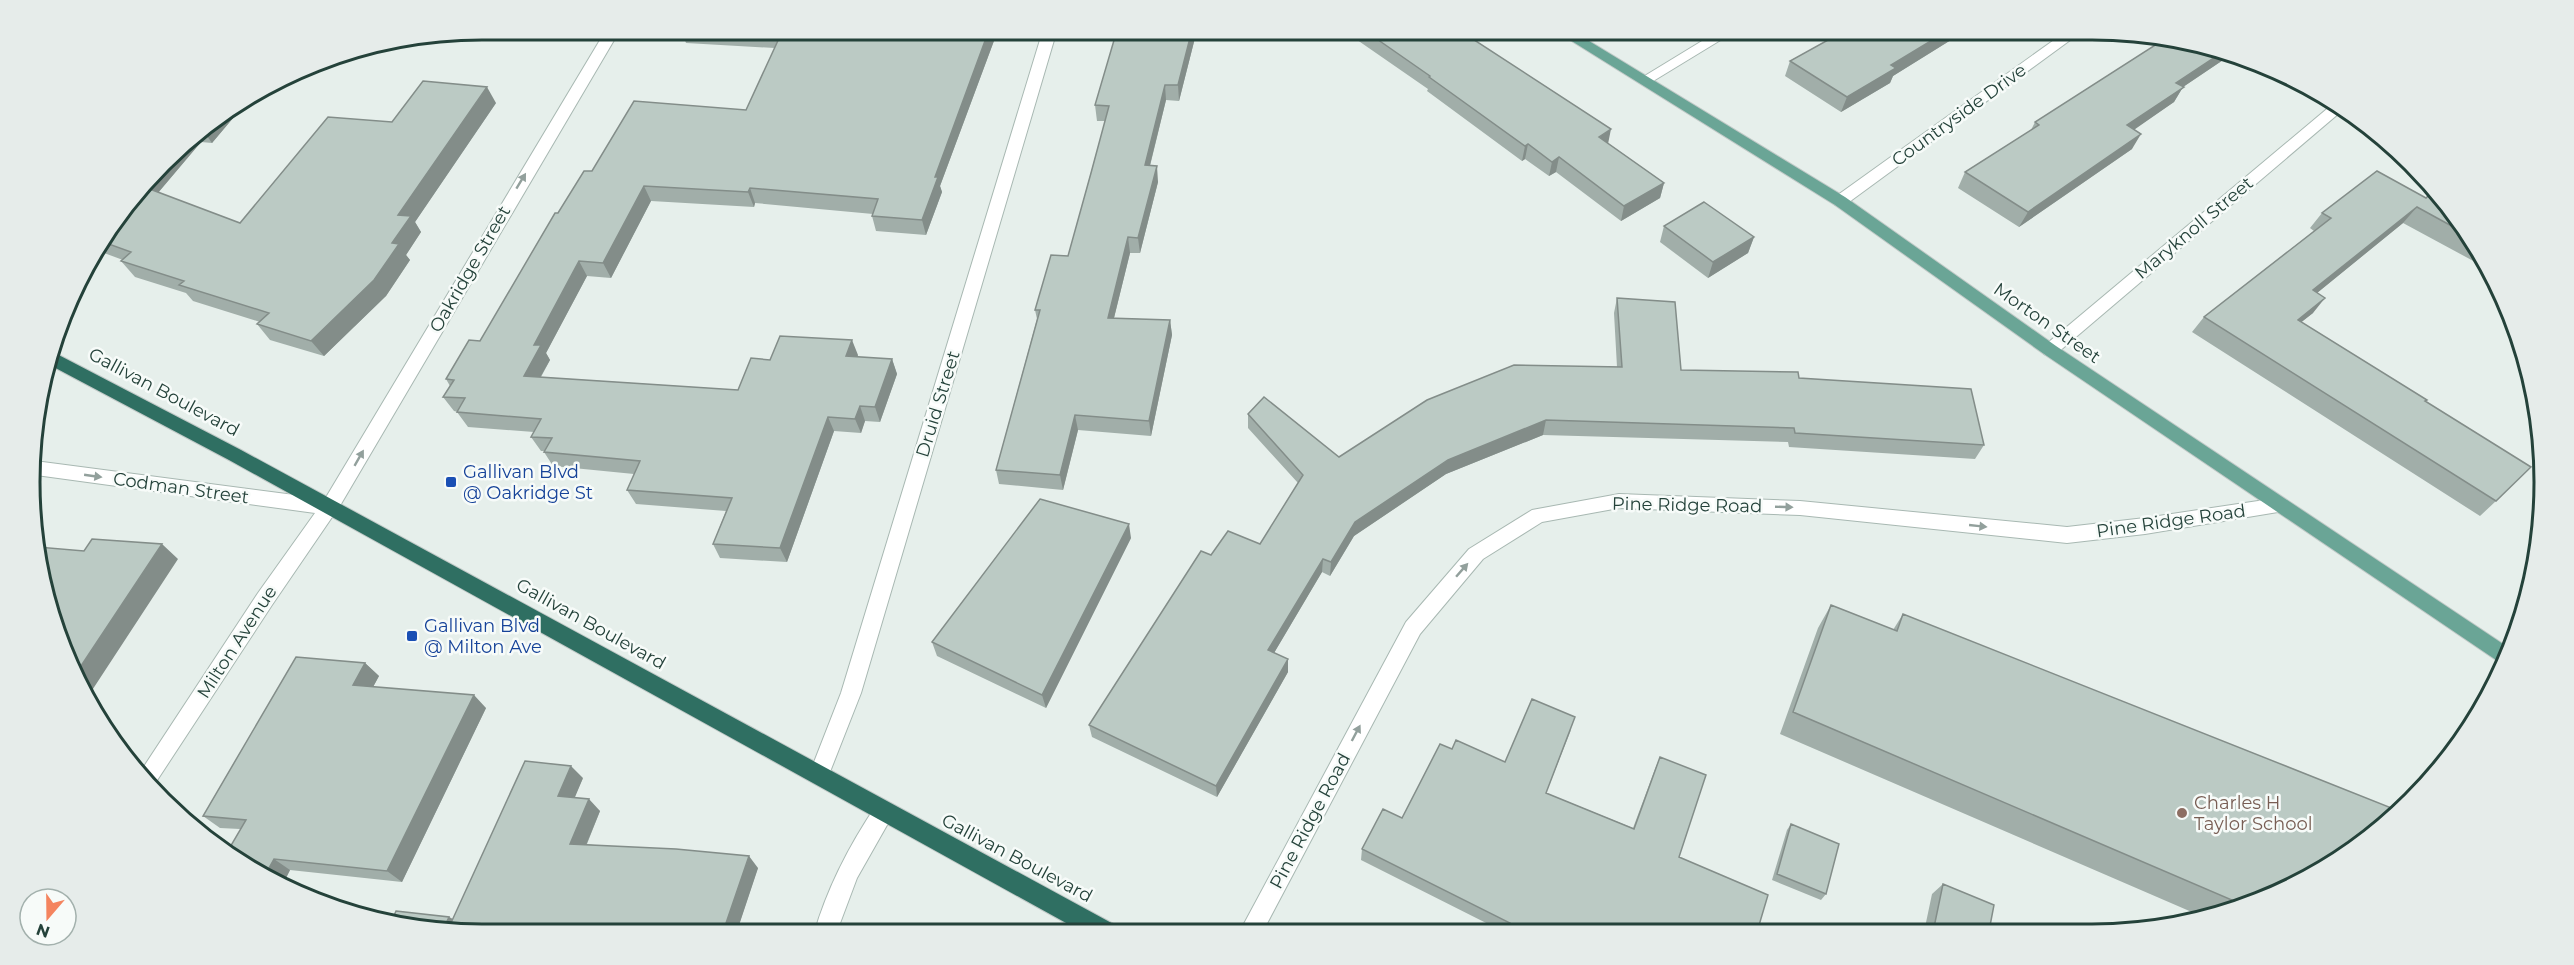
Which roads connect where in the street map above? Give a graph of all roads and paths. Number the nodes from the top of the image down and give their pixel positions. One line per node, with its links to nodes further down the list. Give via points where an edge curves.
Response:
1 (607, 40): 13 (street, Oakridge Street, one-way to 1)
2 (1047, 40): 16 (street, Druid Street, via 851,693)
3 (1578, 40): 6 (main road, Morton Street)
4 (1713, 40): 6 (street)
5 (2063, 40): 8 (street, Countryside Drive)
6 (1645, 80): 8 (main road, Morton Street)
7 (2332, 112): 9 (street, Maryknoll Street)
8 (1840, 201): 9 (main road, Morton Street)
9 (2050, 350): 12 (main road, Morton Street)
10 (58, 362): 13 (highway, Gallivan Boulevard)
11 (40, 469): 13 (street, Codman Street, one-way to 13)
12 (2278, 505): 14 (main road, Morton Street); 20 (street, Pine Ridge Road, one-way to 12, via 1413,628 1476,554 1538,515 1619,501 1789,507 2067,535)
13 (327, 507): 15 (street, Milton Avenue); 16 (highway, Gallivan Boulevard)
14 (2500, 653)
15 (150, 774)
16 (819, 775): 17 (highway, Gallivan Boulevard)
17 (884, 811): 18 (street, via 862,843); 19 (highway, Gallivan Boulevard)
18 (828, 924)
19 (1092, 924)
20 (1255, 924)

